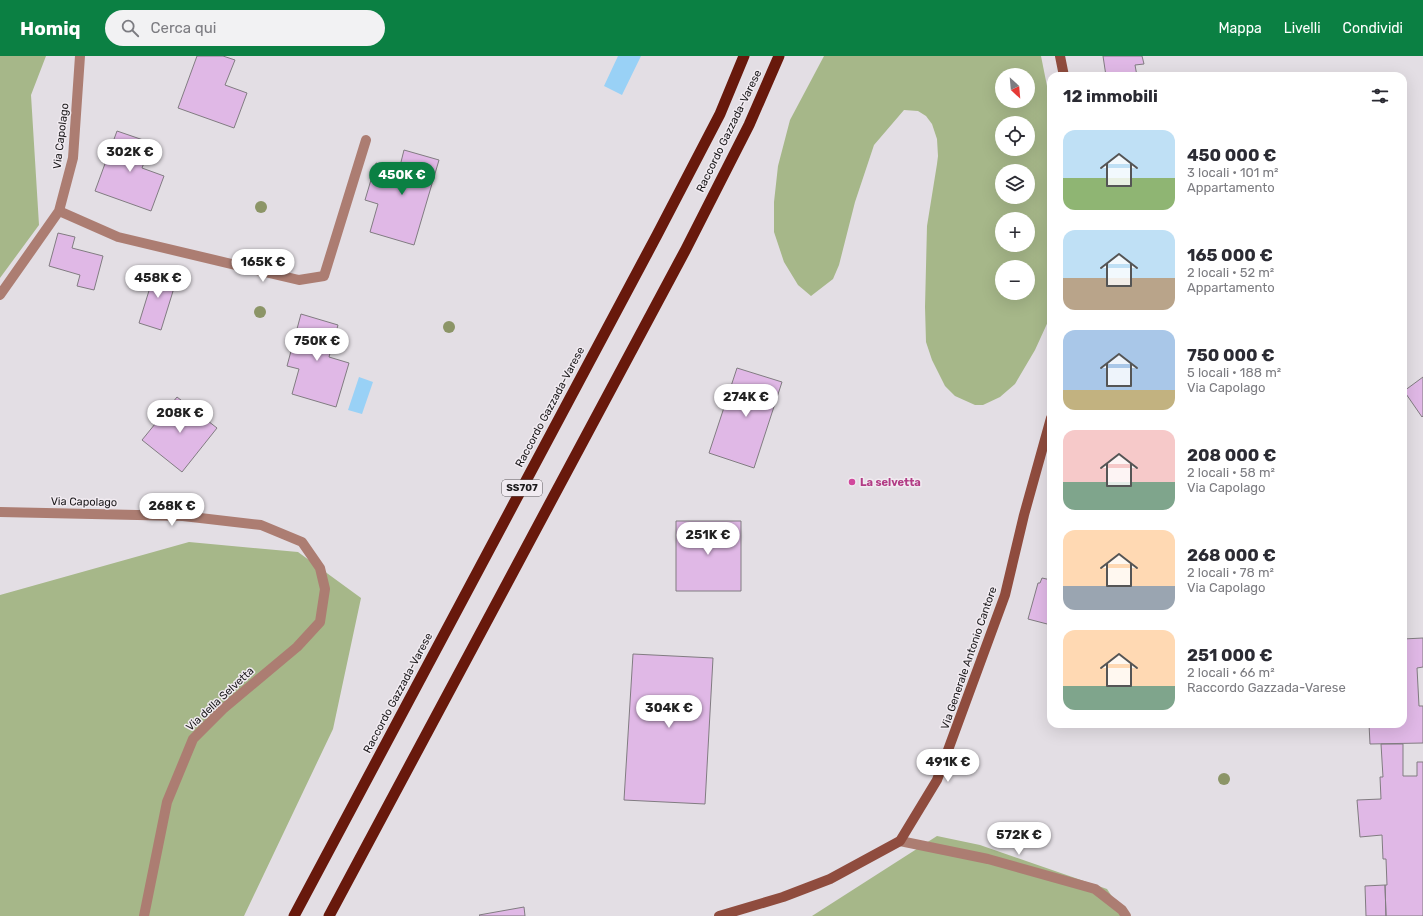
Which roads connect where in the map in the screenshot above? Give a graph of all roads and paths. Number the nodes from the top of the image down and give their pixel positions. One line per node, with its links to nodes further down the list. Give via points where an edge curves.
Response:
1 (80, 56): 7 (street, Via Capolago, via 73,158)
2 (744, 56): 14 (highway, Raccordo Gazzada-Varese / SS707, via 720,114 668,215)
3 (779, 56): 15 (highway, Raccordo Gazzada-Varese / SS707, via 749,125 686,249)
4 (1060, 56): 5 (main road)
5 (1063, 72)
6 (366, 140): 7 (street, via 324,276 299,280 126,239)
7 (59, 211): 8 (street, Via Capolago)
8 (0, 295)
9 (1047, 432): 12 (main road, Via Generale Antonio Cantore, via 1005,595 937,780)
10 (0, 512): 11 (street, Via Capolago, via 183,516 261,525 302,542 320,568)
11 (325, 589): 13 (street, Via della Selvetta, via 320,622 297,647 193,739 167,802)
12 (900, 841): 16 (main road, Via Generale Antonio Cantore, via 830,880); 17 (street, via 988,859 1095,889)
13 (144, 916)
14 (294, 916)
15 (329, 916)
16 (719, 916)
17 (1126, 916)

